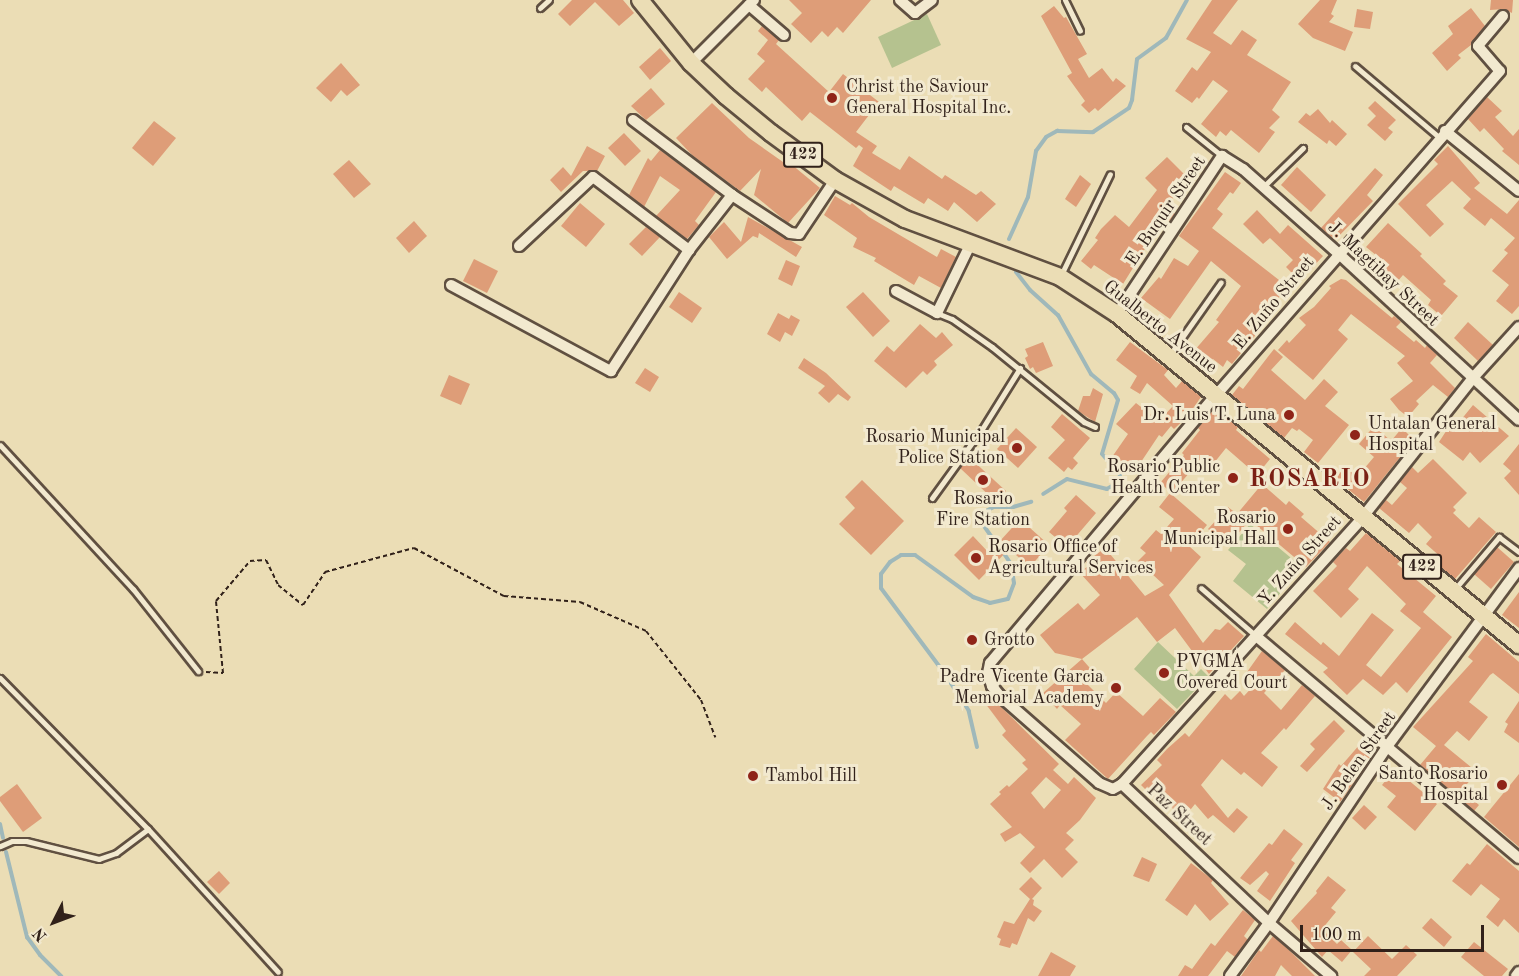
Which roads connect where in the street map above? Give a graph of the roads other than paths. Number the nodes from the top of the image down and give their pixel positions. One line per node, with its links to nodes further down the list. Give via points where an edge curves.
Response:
1 (549, 0): 7 (lane)
2 (640, 0): 11 (main road, Gualberto Avenue / 422)
3 (900, 0): 4 (street, via 915,13)
4 (932, 0)
5 (1065, 0): 9 (lane)
6 (752, 2): 10 (street); 11 (street)
7 (540, 8)
8 (1503, 16): 15 (street, E. Zuño Street, via 1478,46 1500,71)
9 (1080, 31)
10 (784, 35)
11 (691, 63): 19 (main road, Gualberto Avenue / 422, via 750,116)
12 (1355, 66): 15 (lane)
13 (633, 120): 22 (street)
14 (1186, 127): 17 (lane)
15 (1443, 134): 21 (street); 26 (street, E. Zuño Street)
16 (1303, 148): 20 (lane)
17 (1222, 156): 20 (street, J. Magtibay Street); 32 (street, E. Buquir Street)
18 (1110, 174): 27 (lane)
19 (835, 180): 22 (street, via 799,234 790,233); 23 (main road, Gualberto Avenue / 422, via 905,219)
20 (1263, 187): 26 (street, J. Magtibay Street)
21 (1519, 190)
22 (732, 195): 25 (street)
23 (970, 245): 27 (main road, Gualberto Avenue / 422); 31 (street)
24 (519, 246): 25 (street, via 593,177)
25 (689, 250): 29 (street, via 611,371)
26 (1338, 253): 36 (street, J. Magtibay Street); 37 (street, E. Zuño Street)
27 (1060, 277): 32 (main road, Gualberto Avenue / 422)
28 (1221, 282): 34 (lane)
29 (451, 285)
30 (896, 291): 31 (street)
31 (937, 313): 35 (lane, via 952,319)
32 (1117, 314): 34 (main road, Gualberto Avenue / 422)
33 (1519, 327): 36 (street, Y. Zuño Street)
34 (1168, 357): 37 (main road, Gualberto Avenue / 422)
35 (1020, 368): 39 (lane); 41 (lane)
36 (1472, 379): 38 (street, J. Magtibay Street); 42 (street, Y. Zuño Street)
37 (1215, 396): 42 (main road, Gualberto Avenue / 422); 50 (street, E. Zuño Street)
38 (1519, 420)
39 (1095, 427)
40 (0, 445): 51 (lane, via 133,589)
41 (932, 498)
42 (1362, 518): 46 (main road, Gualberto Avenue / 422); 48 (street, Y. Zuño Street)
43 (1519, 552): 46 (lane, via 1498,537)
44 (1519, 568): 47 (street, J. Belen Street)
45 (1201, 588): 48 (lane)
46 (1453, 592): 47 (main road, Gualberto Avenue / 422)
47 (1483, 616): 49 (main road, Gualberto Avenue / 422); 53 (street, J. Belen Street)
48 (1256, 636): 53 (street); 54 (street, Y. Zuño Street)
49 (1519, 645)
50 (990, 663): 54 (street, Paz Street, via 989,679 999,695 1107,788)
51 (198, 671)
52 (0, 678): 55 (lane)
53 (1386, 748): 57 (street); 58 (street, J. Belen Street)
54 (1122, 784): 58 (street, Paz Street)
55 (148, 829): 56 (lane, via 116,853 99,859 26,841); 59 (lane)
56 (0, 846)
57 (1519, 858)
58 (1269, 923): 61 (street, J. Belen Street); 62 (street, Paz Street)
59 (278, 972)
60 (1519, 972): 63 (street)
61 (1230, 976)
62 (1331, 976)
63 (1516, 976)

